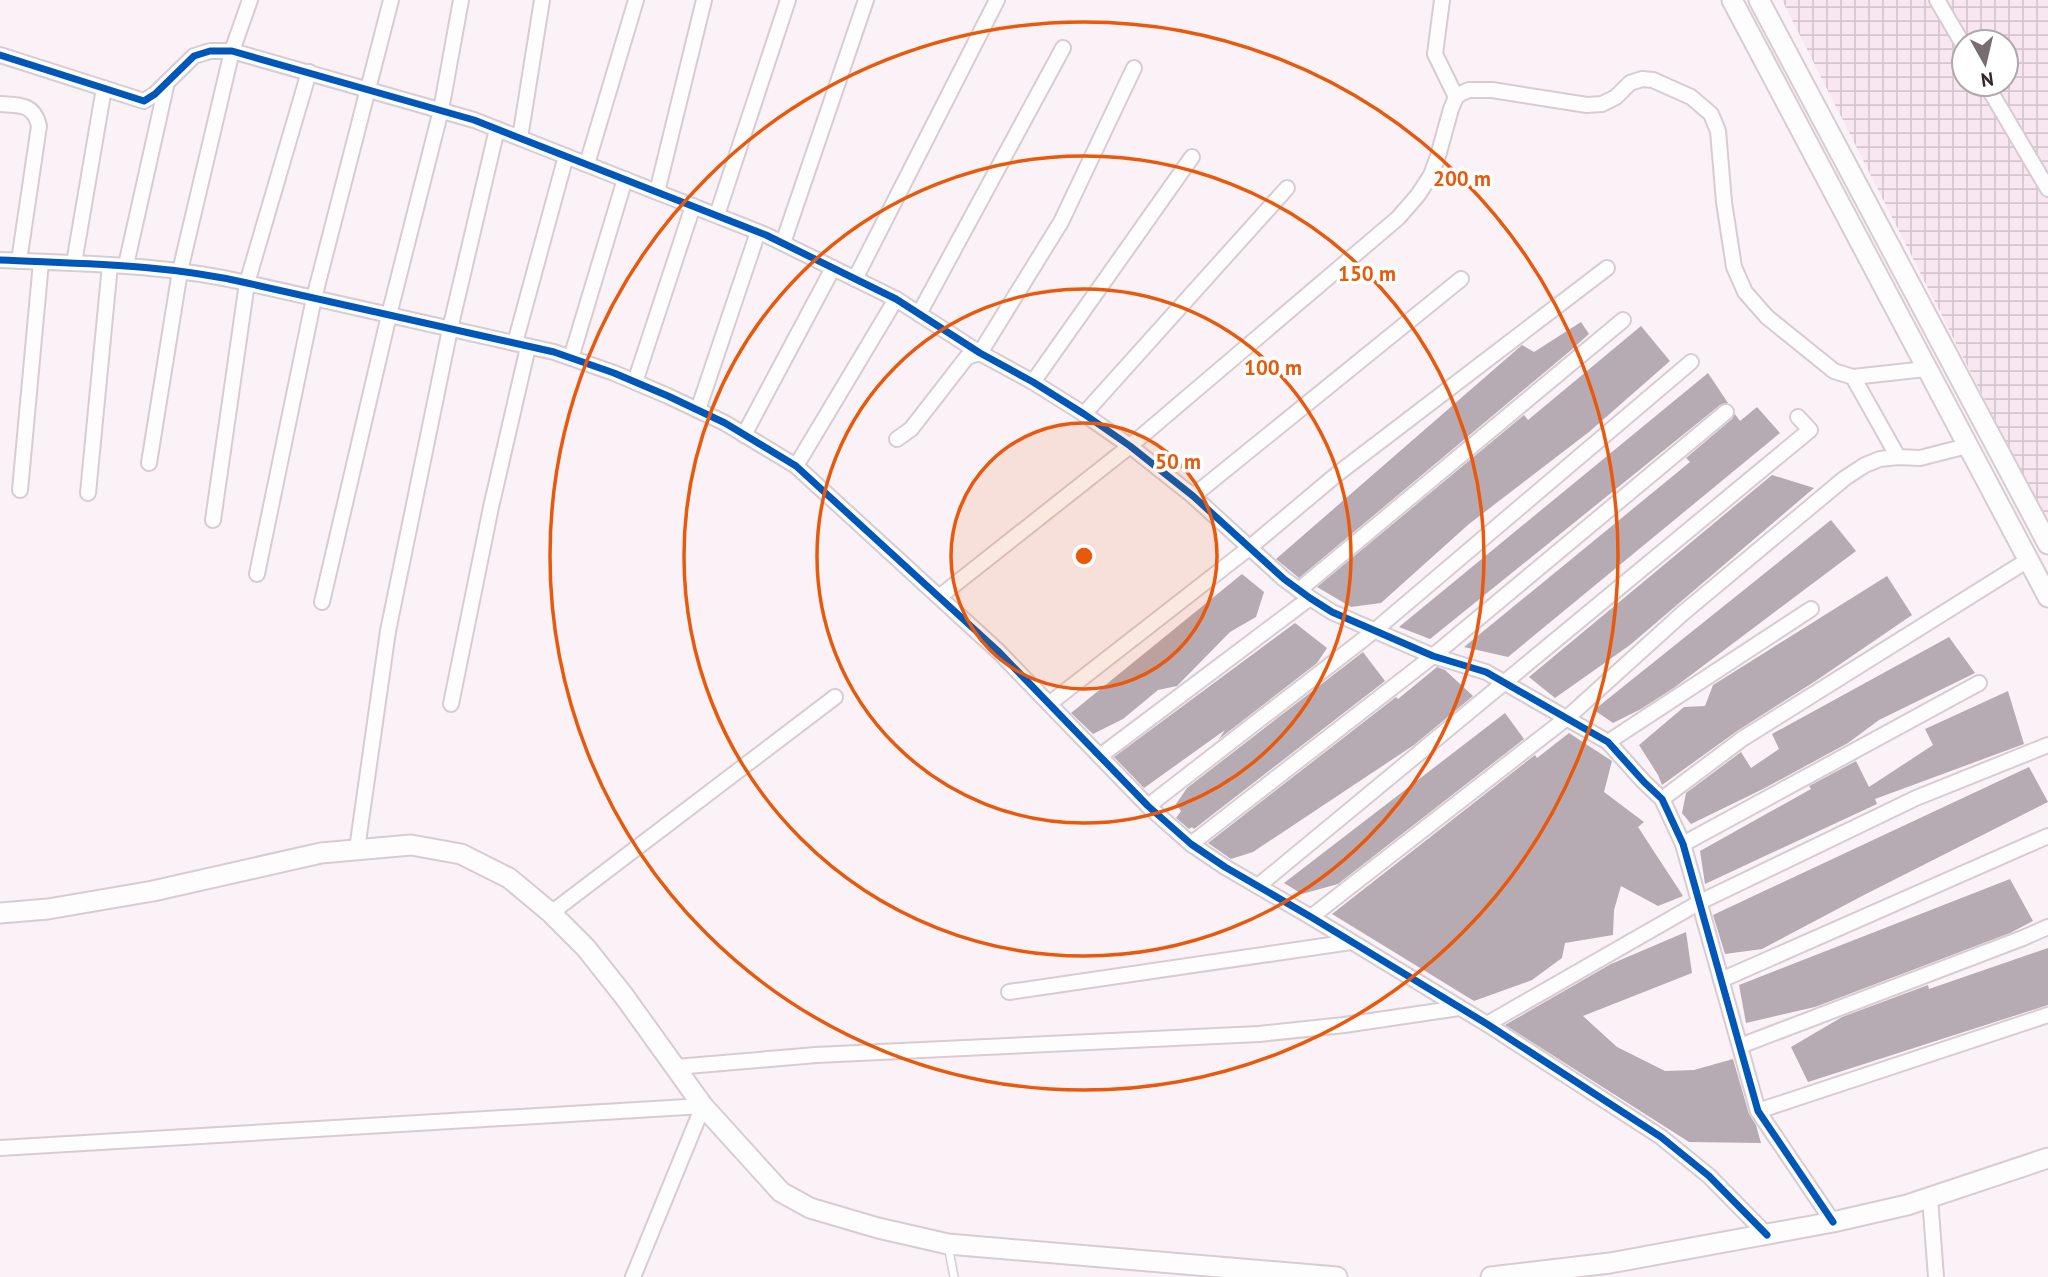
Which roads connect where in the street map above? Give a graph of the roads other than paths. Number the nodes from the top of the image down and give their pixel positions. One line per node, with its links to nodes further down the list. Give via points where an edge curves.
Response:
1 (250, 0): 16 (street)
2 (391, 0): 22 (street)
3 (461, 0): 26 (street)
4 (542, 0): 28 (street)
5 (636, 0): 31 (street)
6 (704, 0): 35 (street)
7 (788, 0): 37 (street)
8 (866, 0): 39 (street)
9 (997, 0): 49 (street)
10 (1442, 0): 23 (street, via 1435,54)
11 (1732, 0): 62 (street)
12 (1759, 0): 81 (street)
13 (1937, 0): 14 (street)
14 (1953, 28)
15 (1063, 48): 54 (street)
16 (232, 51): 19 (street); 20 (street, via 194,56); 48 (street)
17 (0, 55): 21 (street)
18 (1134, 68): 59 (street, via 1061,222)
19 (309, 72): 22 (street); 51 (street)
20 (167, 82): 21 (street, via 144,100); 45 (street)
21 (104, 89): 43 (street)
22 (369, 89): 26 (street); 52 (street)
23 (1456, 97): 63 (street, via 1469,90 1492,90 1602,104 1642,79 1691,97 1711,114 1718,131 1728,232 1734,267 1745,292 1767,317 1834,371); 72 (street, via 1431,174 1398,218)
24 (1994, 98): 34 (street)
25 (0, 104): 41 (street, via 27,107 39,126)
26 (442, 110): 27 (street); 55 (street)
27 (497, 129): 28 (street); 57 (street)
28 (520, 138): 29 (street)
29 (566, 156): 31 (street); 58 (street)
30 (1192, 157): 65 (street)
31 (587, 164): 32 (street)
32 (625, 179): 35 (street); 60 (street)
33 (1287, 188): 68 (street)
34 (2048, 189)
35 (657, 192): 36 (street)
36 (693, 206): 37 (street); 64 (street)
37 (717, 215): 38 (street)
38 (758, 232): 39 (street); 66 (street)
39 (783, 243): 46 (street)
40 (0, 260): 41 (street)
41 (19, 261): 42 (street)
42 (41, 262): 43 (street); 77 (street)
43 (74, 263): 44 (street)
44 (110, 265): 45 (street); 78 (street)
45 (126, 265): 48 (street)
46 (833, 268): 49 (street); 70 (street)
47 (1607, 268): 82 (street, via 1336,475)
48 (180, 271): 51 (street); 75 (street)
49 (855, 279): 53 (street)
50 (1461, 279): 79 (street)
51 (247, 283): 52 (street); 80 (street)
52 (314, 298): 55 (street); 84 (street)
53 (896, 299): 54 (street); 76 (street)
54 (919, 314): 59 (street)
55 (388, 315): 57 (street); 88 (street)
56 (1623, 320): 85 (street)
57 (450, 329): 58 (street); 106 (street, via 388,631)
58 (521, 345): 60 (street); 95 (street)
59 (980, 353): 65 (street); 71 (street, via 967,357 911,429)
60 (571, 358): 64 (street)
61 (1691, 362): 90 (street)
62 (1926, 369): 63 (street); 73 (street)
63 (1853, 377): 74 (street)
64 (635, 382): 66 (street)
65 (1033, 382): 68 (street)
66 (698, 410): 70 (street)
67 (1726, 412): 91 (street)
68 (1084, 414): 72 (street)
69 (1798, 417): 92 (street, via 1811,430)
70 (744, 435): 76 (street)
71 (897, 439)
72 (1130, 446): 79 (street); 86 (street)
73 (1967, 446): 74 (street, via 1920,458); 83 (street)
74 (1898, 457): 97 (street, via 1865,465 1845,478 1683,612)
75 (149, 463)
76 (796, 466): 86 (street)
77 (20, 490)
78 (88, 493)
79 (1194, 496): 82 (street)
80 (213, 520)
81 (2048, 544)
82 (1249, 548): 85 (street); 96 (street)
83 (2028, 561): 87 (street); 101 (street, via 1742,739)
84 (257, 574)
85 (1304, 594): 90 (street); 100 (street)
86 (939, 597): 96 (street)
87 (2048, 597)
88 (322, 602)
89 (1811, 610): 98 (street)
90 (1374, 631): 91 (street); 102 (street)
91 (1433, 656): 92 (street, via 1486,672); 104 (street)
92 (1505, 683): 97 (street); 107 (street)
93 (1979, 683): 105 (street)
94 (835, 696): 110 (street)
95 (451, 704)
96 (1049, 704): 100 (street)
97 (1568, 717): 98 (street); 111 (street)
98 (1608, 742): 101 (street)
99 (2048, 745): 108 (street, via 1916,798)
100 (1100, 756): 102 (street)
101 (1662, 799): 105 (street)
102 (1149, 806): 104 (street)
103 (2048, 836): 114 (street)
104 (1191, 844): 107 (street)
105 (1684, 844): 108 (street)
106 (357, 849): 109 (street, via 153,891); 110 (street, via 411,845 461,853 509,878)
107 (1258, 886): 111 (street)
108 (1700, 902): 114 (street); 118 (street)
109 (0, 913)
110 (551, 913): 120 (street, via 586,948)
111 (1311, 916): 113 (street)
112 (2048, 927): 119 (street)
113 (1351, 942): 115 (street); 116 (street)
114 (1721, 980): 119 (street)
115 (1009, 992)
116 (1459, 1008): 118 (street); 120 (street, via 1259,1034 816,1055)
117 (2048, 1015): 122 (street)
118 (1487, 1024): 127 (street, via 1661,1137 1709,1176)
119 (1740, 1046): 122 (street)
120 (676, 1068): 121 (street)
121 (703, 1106): 123 (street); 128 (street, via 781,1192 846,1220); 131 (street)
122 (1758, 1111): 126 (street)
123 (0, 1147)
124 (2048, 1158): 125 (street)
125 (1930, 1198): 126 (street); 135 (street)
126 (1833, 1222): 127 (street)
127 (1767, 1234): 129 (street)
128 (948, 1244): 130 (street); 132 (lane)
129 (1611, 1270): 134 (street)
130 (1256, 1273): 133 (street)
131 (633, 1277)
132 (954, 1277)
133 (1337, 1277)
134 (1491, 1277)
135 (1936, 1277)

